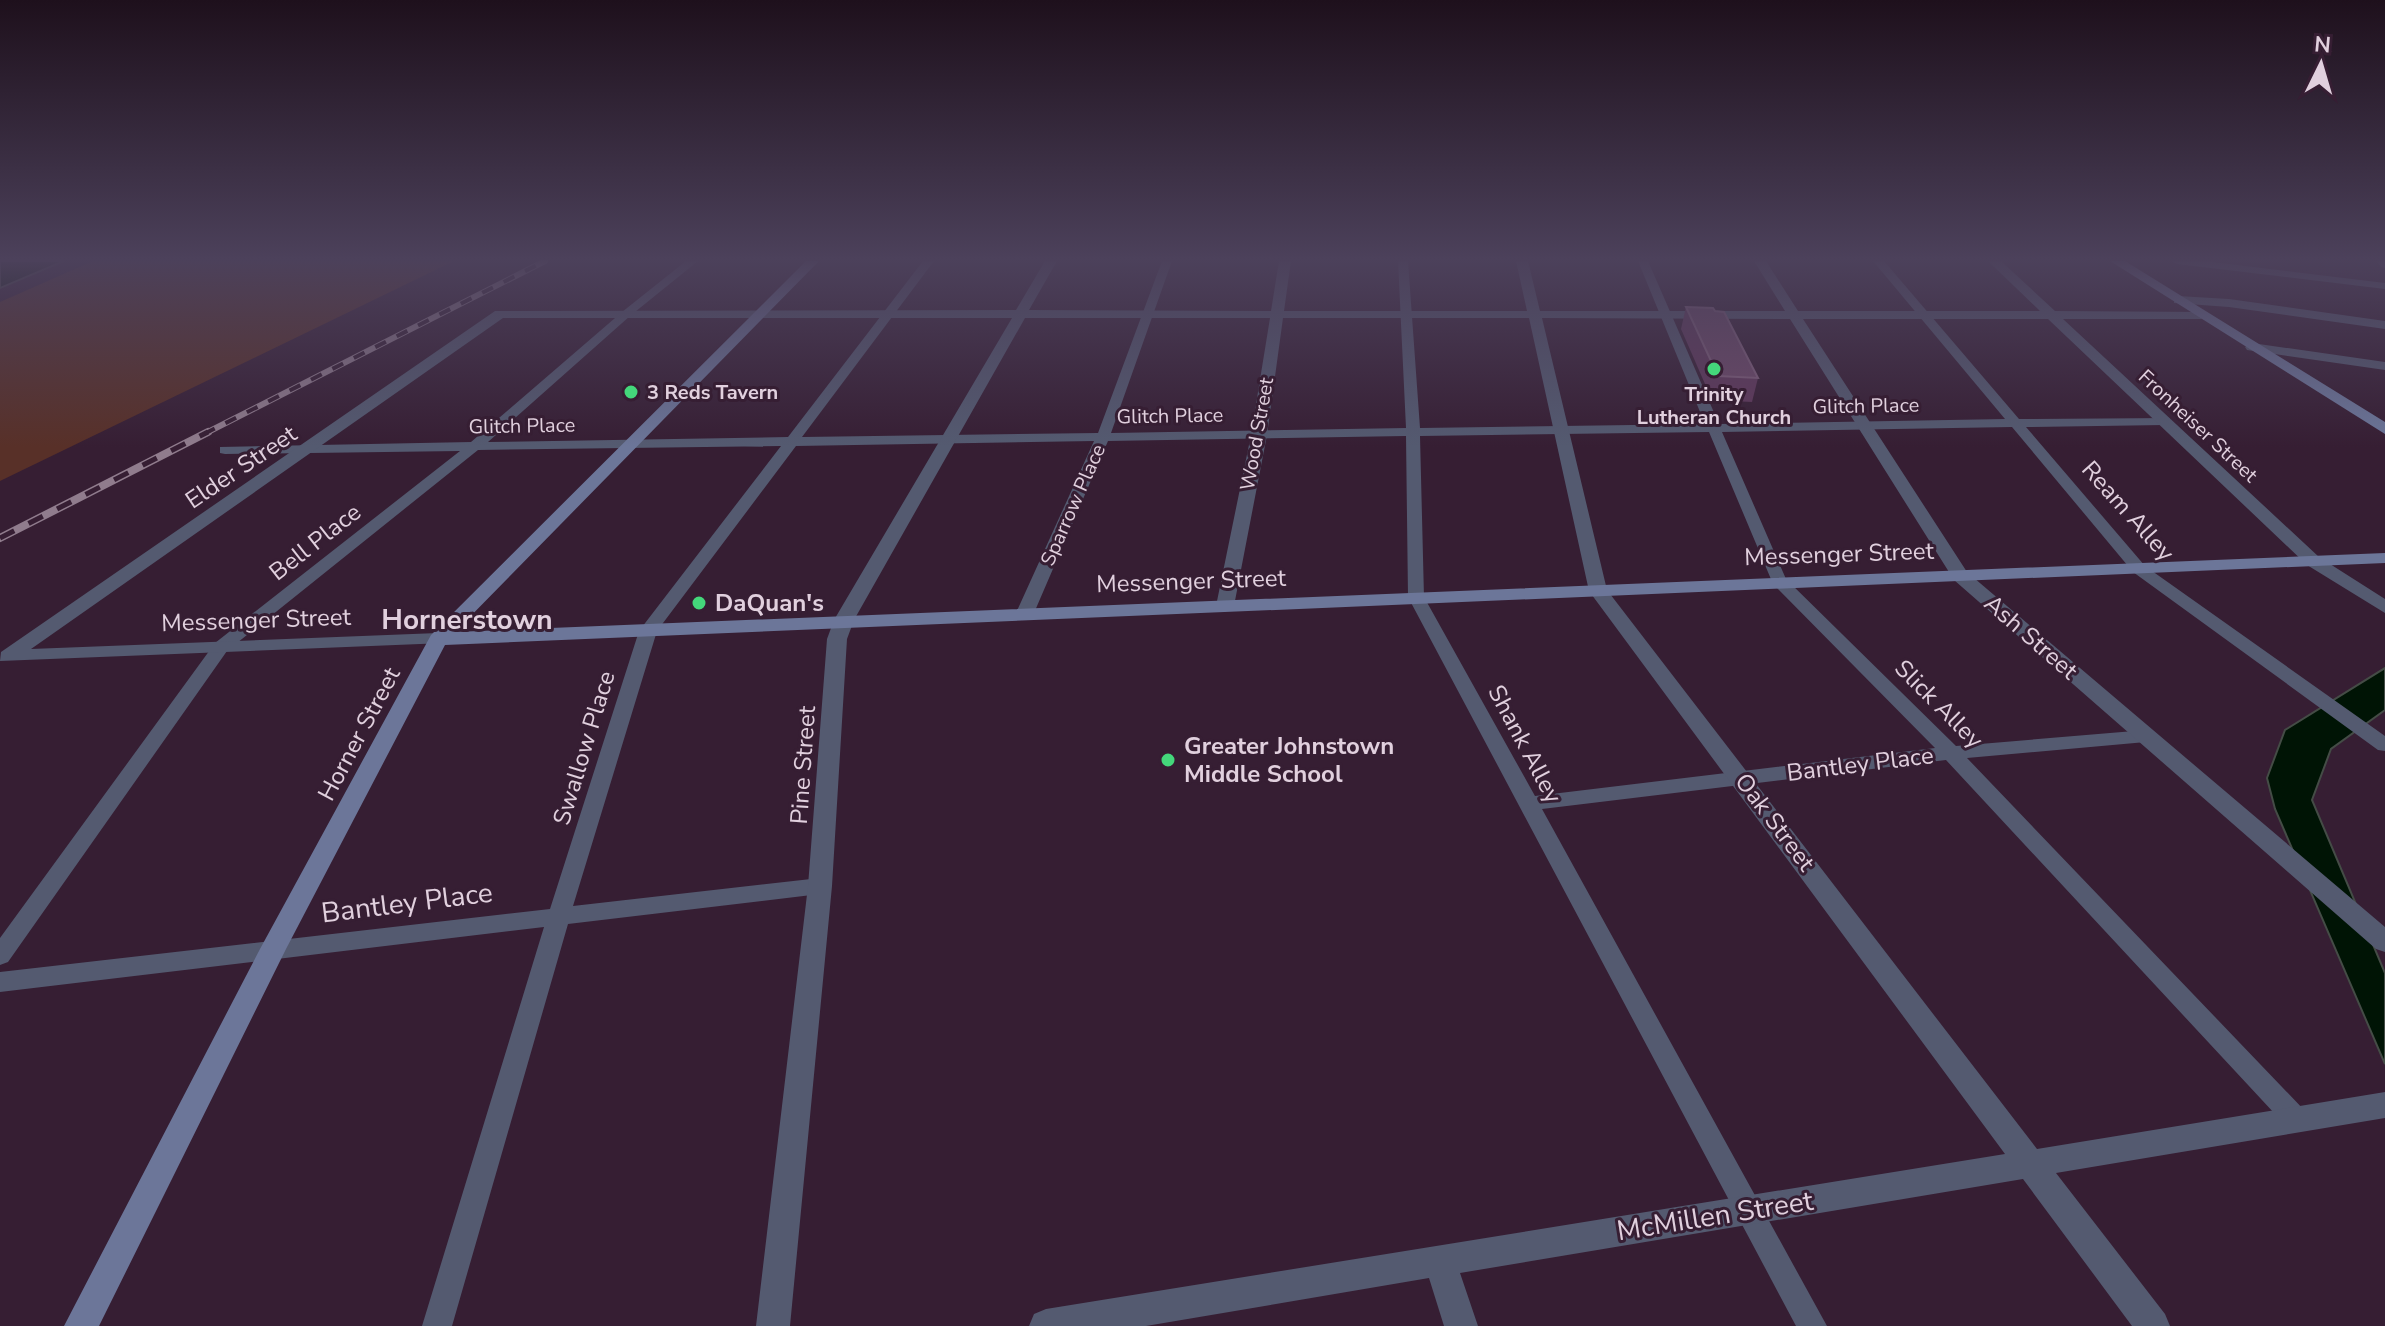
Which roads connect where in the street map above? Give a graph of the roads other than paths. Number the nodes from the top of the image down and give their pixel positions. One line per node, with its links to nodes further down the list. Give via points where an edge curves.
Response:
1 (488, 323): 31 (street, Elder Street)
2 (616, 323): 29 (lane, Bell Place)
3 (751, 323): 28 (street, Horner Street)
4 (881, 323): 27 (lane, Swallow Place)
5 (1014, 323): 26 (street, Pine Street)
6 (1143, 323): 25 (lane, Sparrow Place)
7 (1276, 323): 24 (street, Wood Street)
8 (1406, 323): 23 (lane, Shank Alley)
9 (1537, 323): 22 (street, Oak Street)
10 (1670, 323): 20 (lane, Slick Alley)
11 (1799, 323): 19 (street, Ash Street)
12 (1929, 323): 18 (lane, Ream Alley)
13 (2059, 323): 17 (street, Fronheiser Street)
14 (2214, 323): 15 (street)
15 (2252, 347): 16 (street); 21 (street)
16 (2385, 366)
17 (2164, 421): 18 (lane, Glitch Place); 33 (street, Fronheiser Street)
18 (2016, 423): 19 (lane, Glitch Place); 34 (lane, Ream Alley)
19 (1866, 426): 20 (lane, Glitch Place); 35 (street, Ash Street)
20 (1715, 429): 22 (lane, Glitch Place); 36 (lane, Slick Alley)
21 (2385, 429)
22 (1562, 430): 23 (lane, Glitch Place); 37 (street, Oak Street)
23 (1413, 433): 24 (lane, Glitch Place); 38 (lane, Shank Alley)
24 (1259, 435): 25 (lane, Glitch Place); 39 (street, Wood Street)
25 (1103, 437): 26 (lane, Glitch Place); 41 (lane, Sparrow Place)
26 (947, 439): 27 (lane, Glitch Place); 42 (street, Pine Street)
27 (792, 442): 28 (lane, Glitch Place); 43 (lane, Swallow Place)
28 (631, 444): 29 (lane, Glitch Place); 44 (street, Horner Street)
29 (475, 446): 31 (lane, Glitch Place); 45 (lane, Bell Place)
30 (225, 450): 31 (lane, Glitch Place)
31 (309, 450): 46 (street, Elder Street)
32 (2385, 558): 33 (street, Messenger Street)
33 (2313, 561): 34 (street, Messenger Street); 40 (street, Fronheiser Street)
34 (2139, 569): 35 (street, Messenger Street); 48 (lane, Ream Alley)
35 (1960, 576): 36 (street, Messenger Street); 47 (street, Ash Street)
36 (1779, 581): 37 (street, Messenger Street); 49 (lane, Slick Alley)
37 (1598, 591): 38 (street, Messenger Street); 50 (street, Oak Street)
38 (1416, 597): 39 (street, Messenger Street); 51 (lane, Shank Alley)
39 (1225, 606): 41 (street, Messenger Street)
40 (2385, 607)
41 (1025, 613): 42 (street, Messenger Street)
42 (844, 620): 43 (street, Messenger Street); 52 (street, Pine Street, via 837,639)
43 (648, 631): 44 (street, Messenger Street); 53 (lane, Swallow Place)
44 (438, 639): 45 (street, Messenger Street); 55 (street, Horner Street)
45 (221, 647): 46 (street, Messenger Street); 56 (lane, Bell Place)
46 (4, 657)
47 (2146, 736): 49 (lane, Bantley Place); 54 (street, Ash Street)
48 (2378, 740)
49 (1951, 753): 50 (lane, Bantley Place); 59 (lane, Slick Alley)
50 (1742, 779): 51 (lane, Bantley Place); 60 (street, Oak Street)
51 (1527, 804): 61 (lane, Shank Alley)
52 (820, 886): 53 (lane, Bantley Place); 66 (street, Pine Street)
53 (559, 916): 55 (lane, Bantley Place); 65 (lane, Swallow Place)
54 (2381, 938)
55 (273, 949): 57 (lane, Bantley Place); 64 (street, Horner Street)
56 (0, 956)
57 (0, 982)
58 (2385, 1105): 59 (street, McMillen Street)
59 (2297, 1120): 60 (street, McMillen Street)
60 (2030, 1163): 61 (street, McMillen Street); 70 (street, Oak Street)
61 (1751, 1210): 62 (street, McMillen Street); 69 (lane, Shank Alley)
62 (1440, 1261): 63 (street, McMillen Street); 68 (street)
63 (1119, 1320): 67 (street, McMillen Street)
64 (81, 1326)
65 (437, 1326)
66 (773, 1326)
67 (1046, 1326)
68 (1461, 1326)
69 (1812, 1326)
70 (2153, 1326)

